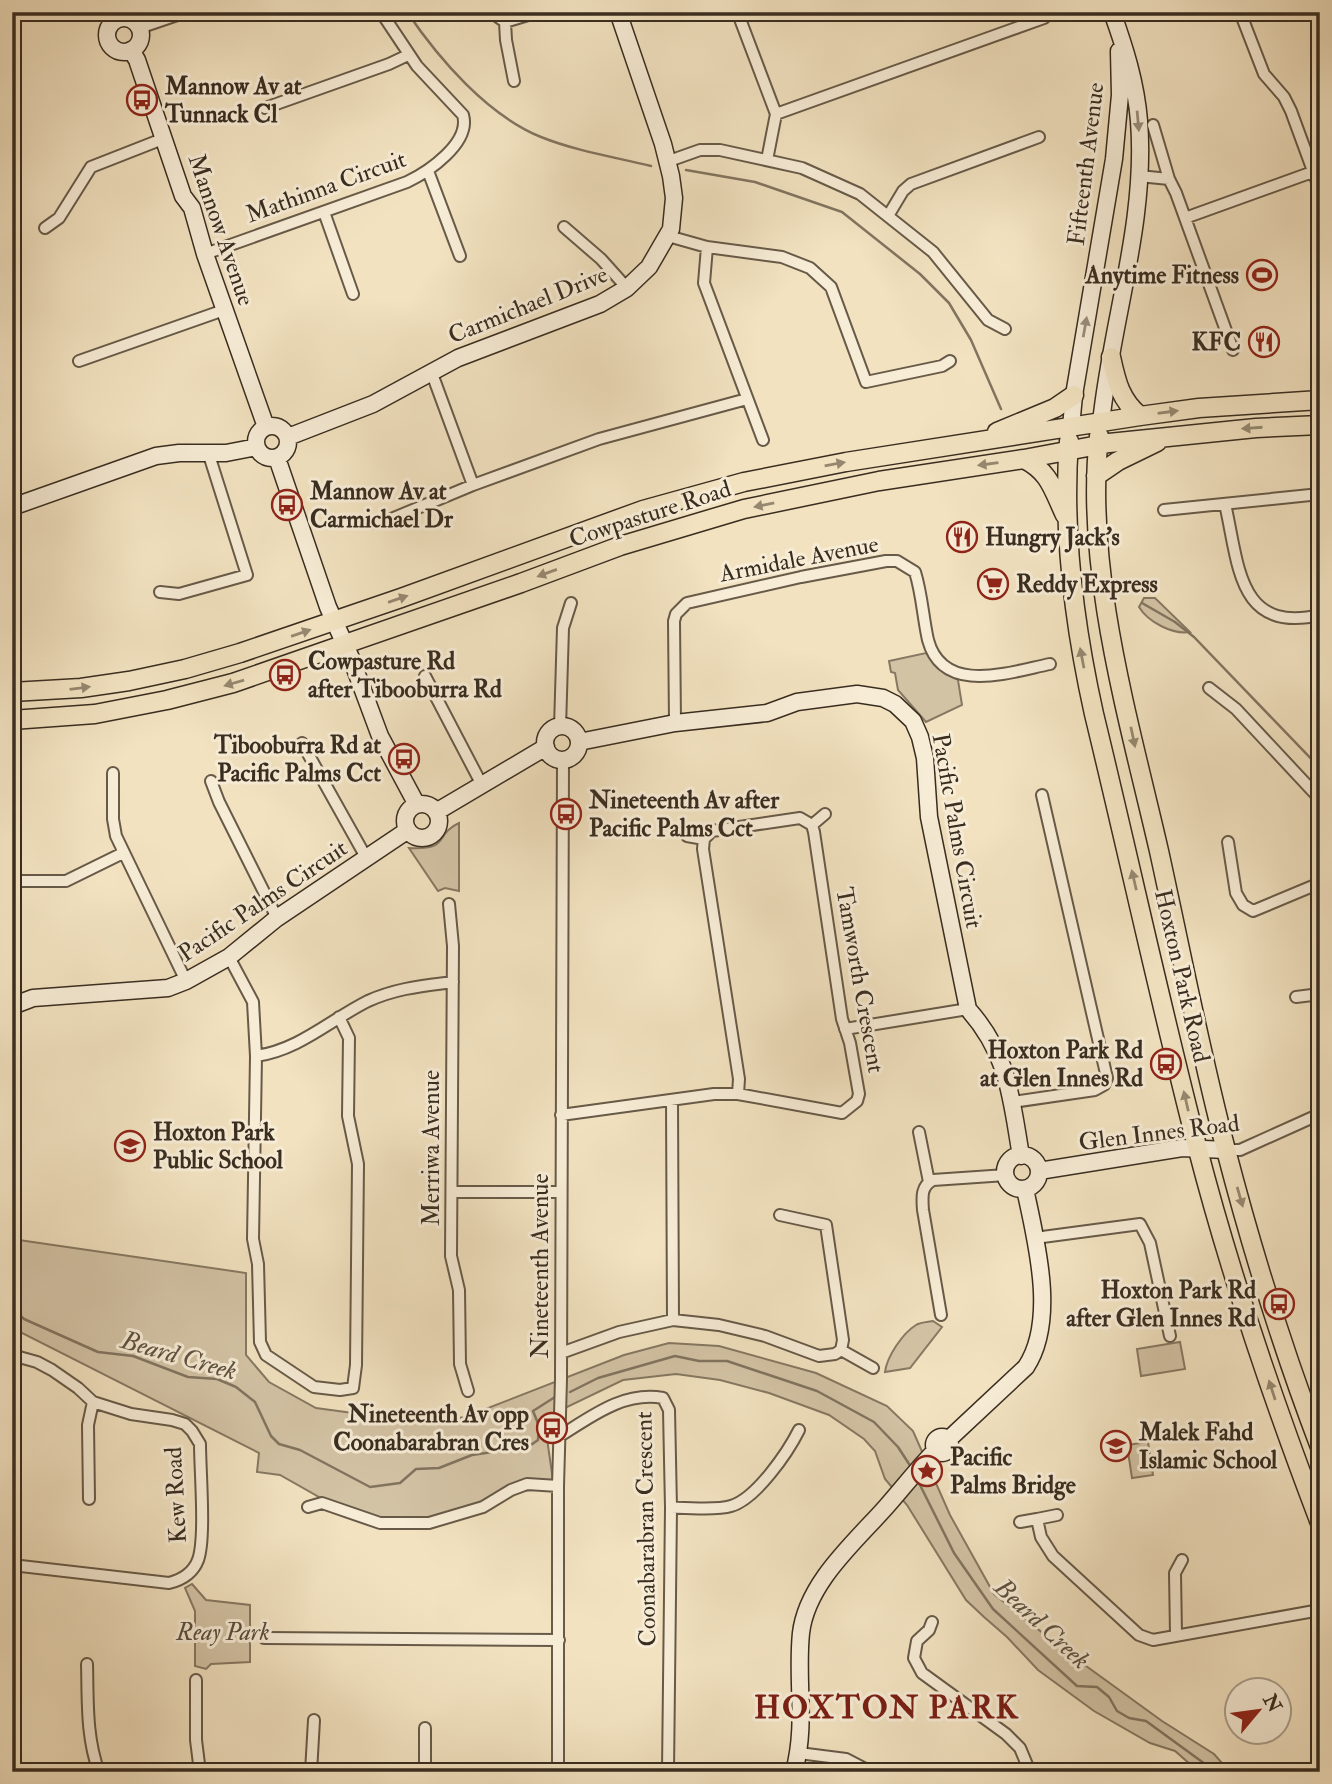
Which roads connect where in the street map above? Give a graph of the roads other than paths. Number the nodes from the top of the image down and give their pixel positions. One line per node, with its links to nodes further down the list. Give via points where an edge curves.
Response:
1 (186, 12): 12 (street)
2 (381, 12): 16 (street, Mathinna Circuit)
3 (491, 12): 11 (street)
4 (538, 12): 11 (street)
5 (618, 12): 25 (street, Carmichael Drive)
6 (740, 12): 20 (street)
7 (1050, 12): 20 (street, via 1044,18)
8 (1112, 12): 13 (street, Fifteenth Avenue)
9 (1240, 12): 27 (street, via 1264,74 1292,111)
10 (119, 15): 12 (street); 15 (street, via 109,28 110,42 119,51)
11 (505, 22): 17 (street)
12 (139, 28): 15 (street, via 140,41)
13 (1119, 31): 28 (street, Fifteenth Avenue, one-way to 28, via 1139,121); 49 (street, Fifteenth Avenue, one-way to 13, via 1114,159 1121,95)
14 (12, 49): 18 (street)
15 (131, 50): 23 (street, Mannow Avenue)
16 (408, 55): 19 (street); 26 (street, Mathinna Circuit, via 465,120 447,154)
17 (514, 81)
18 (12, 84)
19 (265, 108)
20 (776, 114): 24 (street)
21 (1153, 125): 29 (street)
22 (1039, 137): 32 (street, via 911,184)
23 (165, 138): 35 (street, via 91,167 59,218); 38 (street, Mannow Avenue)
24 (767, 160): 25 (street, via 700,150); 32 (street, via 831,180 860,194)
25 (669, 161): 36 (street, Carmichael Drive, via 674,198)
26 (428, 171): 31 (street, Mathinna Circuit); 39 (street)
27 (1317, 171): 30 (street); 33 (street)
28 (1139, 176): 29 (street); 45 (street, Fifteenth Avenue)
29 (1169, 179): 33 (street)
30 (1320, 190)
31 (324, 212): 38 (street, Mathinna Circuit); 41 (street)
32 (888, 216): 43 (street, via 933,252 988,320)
33 (1185, 218): 44 (street)
34 (565, 227): 40 (street)
35 (45, 228)
36 (668, 236): 37 (street); 40 (street, Carmichael Drive, via 649,267)
37 (707, 247): 46 (street, via 782,257 820,276 834,294 866,382 942,366); 50 (street, via 704,284)
38 (205, 254): 42 (street, Mannow Avenue)
39 (460, 256)
40 (627, 288): 48 (street, Carmichael Drive, via 600,304)
41 (353, 294)
42 (224, 310): 47 (street); 55 (street, Mannow Avenue)
43 (1004, 329)
44 (1233, 350)
45 (1111, 357): 52 (main road, via 1124,400); 53 (street, Fifteenth Avenue)
46 (950, 360)
47 (79, 361)
48 (431, 371): 58 (street, Carmichael Drive, via 361,410); 68 (street)
49 (1074, 395): 56 (street, Fifteenth Avenue); 60 (main road, via 1055,408)
50 (747, 399): 59 (street); 68 (street, via 599,439)
51 (1320, 400): 52 (main road, Cowpasture Road, one-way to 51)
52 (1140, 416): 53 (main road, Cowpasture Road)
53 (1101, 423): 56 (main road, Cowpasture Road); 61 (main road, Hoxton Park Road)
54 (1320, 425): 57 (main road, Cowpasture Road, one-way to 57)
55 (266, 426): 58 (street, via 279,427); 62 (street, via 257,435)
56 (1071, 427): 60 (main road, Cowpasture Road); 63 (main road, Hoxton Park Road)
57 (1168, 436): 61 (main road, Cowpasture Road); 67 (main road)
58 (288, 437): 65 (street, via 287,450)
59 (763, 440)
60 (968, 443): 78 (main road, Cowpasture Road, one-way to 60, via 643,510 785,472)
61 (1098, 445): 63 (main road, Cowpasture Road); 67 (main road, Hoxton Park Road)
62 (257, 447): 64 (street); 65 (street, via 265,456)
63 (1069, 450): 66 (main road, Cowpasture Road); 73 (main road, Hoxton Park Road)
64 (209, 455): 71 (street, via 156,456); 75 (street, via 247,575 178,594)
65 (277, 458): 78 (street)
66 (1024, 459): 73 (main road, via 1045,473); 79 (main road, Cowpasture Road, one-way to 79, via 879,481 744,509 620,546)
67 (1096, 476): 129 (main road, Hoxton Park Road, one-way to 129, via 1102,583 1111,637)
68 (473, 485): 74 (street)
69 (1320, 494): 70 (street)
70 (1225, 504): 72 (street); 77 (street, via 1250,597 1263,611 1284,619)
71 (12, 507)
72 (1164, 510)
73 (1067, 521): 128 (main road, Hoxton Park Road, one-way to 73, via 1080,653)
74 (373, 523)
75 (160, 592)
76 (571, 603): 86 (street, via 563,628)
77 (1320, 615)
78 (334, 621): 79 (street); 83 (main road, Cowpasture Road, one-way to 78, via 81,688 185,669)
79 (345, 644): 84 (main road, Cowpasture Road, one-way to 84, via 258,676 167,700 96,714); 98 (street, via 374,722)
80 (1050, 664): 85 (street, Armidale Avenue, via 976,677 944,667 928,640 915,572 897,561 886,561 680,608 674,621)
81 (425, 676): 95 (street)
82 (1209, 688): 97 (street, via 1236,709)
83 (12, 692)
84 (12, 719)
85 (675, 723): 89 (street, Pacific Palms Circuit); 118 (street, Pacific Palms Circuit, via 767,713 797,702 857,694 883,698 904,712 917,729 925,758 929,817)
86 (560, 727): 89 (street, via 573,731); 91 (street, via 550,732)
87 (1320, 728): 88 (street)
88 (1320, 739)
89 (579, 742): 92 (street, via 575,754)
90 (302, 743): 107 (street)
91 (546, 747): 92 (street, via 553,758); 95 (street)
92 (563, 760): 126 (street, Nineteenth Avenue)
93 (113, 773): 106 (street, via 113,825)
94 (211, 781): 111 (street)
95 (482, 785): 99 (street)
96 (1042, 794): 124 (street, via 1107,1078 1094,1090)
97 (1320, 799)
98 (417, 805): 99 (street); 102 (street, via 407,813)
99 (436, 812): 102 (street, via 438,825 431,835 418,837)
100 (825, 814): 101 (street)
101 (812, 825): 104 (street, via 800,818 712,831); 120 (street, Tamworth Crescent)
102 (408, 830): 107 (street, Pacific Palms Circuit)
103 (687, 836): 104 (street)
104 (704, 839): 122 (street)
105 (1228, 842): 109 (street, via 1236,893 1253,911)
106 (123, 853): 108 (street, via 66,881); 113 (street)
107 (367, 859): 111 (street, Pacific Palms Circuit)
108 (12, 881)
109 (1320, 883)
110 (449, 904): 114 (street, Merriwa Avenue)
111 (277, 918): 112 (street, Pacific Palms Circuit)
112 (229, 957): 113 (street, Pacific Palms Circuit); 121 (street, via 253,1002)
113 (186, 981): 117 (street, Pacific Palms Circuit, via 168,988 33,998)
114 (453, 982): 119 (street, via 399,989); 135 (street, Merriwa Avenue)
115 (1320, 994): 116 (street)
116 (1296, 997)
117 (12, 1006)
118 (968, 1009): 120 (street); 124 (street, Pacific Palms Circuit, via 997,1049)
119 (339, 1017): 121 (street, via 302,1041); 121 (street, via 349,1038 348,1116 358,1164 353,1388 314,1387 266,1354 260,1342 253,1239)
120 (845, 1029): 122 (street, Tamworth Crescent, via 859,1094 842,1114)
121 (256, 1056)
122 (738, 1094): 123 (street, Tamworth Crescent)
123 (672, 1100): 126 (street, Tamworth Crescent); 140 (street)
124 (1013, 1102): 130 (street, Pacific Palms Circuit)
125 (1320, 1114): 129 (street, Glen Innes Road, via 1240,1150)
126 (561, 1115): 136 (street, Nineteenth Avenue)
127 (919, 1132): 133 (street)
128 (1197, 1148): 129 (street, Glen Innes Road); 131 (street, Glen Innes Road); 158 (main road, Hoxton Park Road, one-way to 128, via 1253,1335)
129 (1226, 1150): 150 (main road, Hoxton Park Road, one-way to 150, via 1275,1317)
130 (1021, 1156): 131 (street, via 1033,1160); 132 (street, via 1010,1161)
131 (1039, 1171): 134 (street, via 1035,1183)
132 (1006, 1175): 133 (street); 134 (street, via 1013,1186)
133 (929, 1182): 139 (street, via 922,1195)
134 (1025, 1189): 138 (street)
135 (452, 1192): 136 (street); 146 (street, Merriwa Avenue, via 451,1256 459,1290 460,1364)
136 (561, 1192): 143 (street, Nineteenth Avenue)
137 (780, 1215): 142 (street, via 826,1225)
138 (1035, 1238): 141 (street, via 1140,1224 1150,1243); 170 (street, via 1043,1311 1034,1354 1026,1367 949,1439 949,1451 941,1454 936,1450 828,1573 807,1610 801,1633)
139 (942, 1315)
140 (673, 1320): 142 (street, via 765,1336 819,1356); 143 (street, via 619,1332)
141 (1170, 1336)
142 (841, 1350): 145 (street)
143 (561, 1353): 149 (street, Nineteenth Avenue)
144 (12, 1355): 147 (street, Kew Road, via 52,1370)
145 (873, 1368)
146 (468, 1391)
147 (93, 1402): 152 (street, via 88,1425); 160 (street, Kew Road, via 172,1420 192,1431 200,1444 198,1561 187,1575 169,1583)
148 (799, 1430): 154 (street, via 790,1447 740,1503)
149 (560, 1436): 151 (street, Nineteenth Avenue); 154 (street, Coonabarabran Crescent, via 610,1405 650,1395 663,1398 669,1410)
150 (1320, 1447)
151 (558, 1486): 153 (street, via 527,1484 483,1507 429,1523 380,1523 322,1503); 165 (street, Nineteenth Avenue)
152 (89, 1499)
153 (307, 1507)
154 (671, 1508): 176 (street, Coonabarabran Crescent)
155 (1057, 1515): 156 (street)
156 (1037, 1519): 157 (street); 163 (street, via 1053,1556 1122,1621 1153,1640)
157 (1020, 1522)
158 (1320, 1523)
159 (1182, 1560): 163 (street, via 1175,1573)
160 (12, 1565)
161 (1320, 1610): 163 (street)
162 (932, 1622): 179 (street, via 917,1641 914,1658 922,1673 1013,1741)
163 (1176, 1635)
164 (264, 1638): 165 (street)
165 (559, 1640): 175 (street, Nineteenth Avenue)
166 (88, 1664): 171 (street, via 88,1720)
167 (196, 1680): 172 (street)
168 (314, 1720): 173 (street)
169 (425, 1728): 174 (street)
170 (799, 1753): 177 (street); 178 (street, via 846,1759)
171 (99, 1772)
172 (200, 1772)
173 (311, 1772)
174 (425, 1772)
175 (558, 1772)
176 (668, 1772)
177 (794, 1772)
178 (871, 1772)
179 (1030, 1772)

